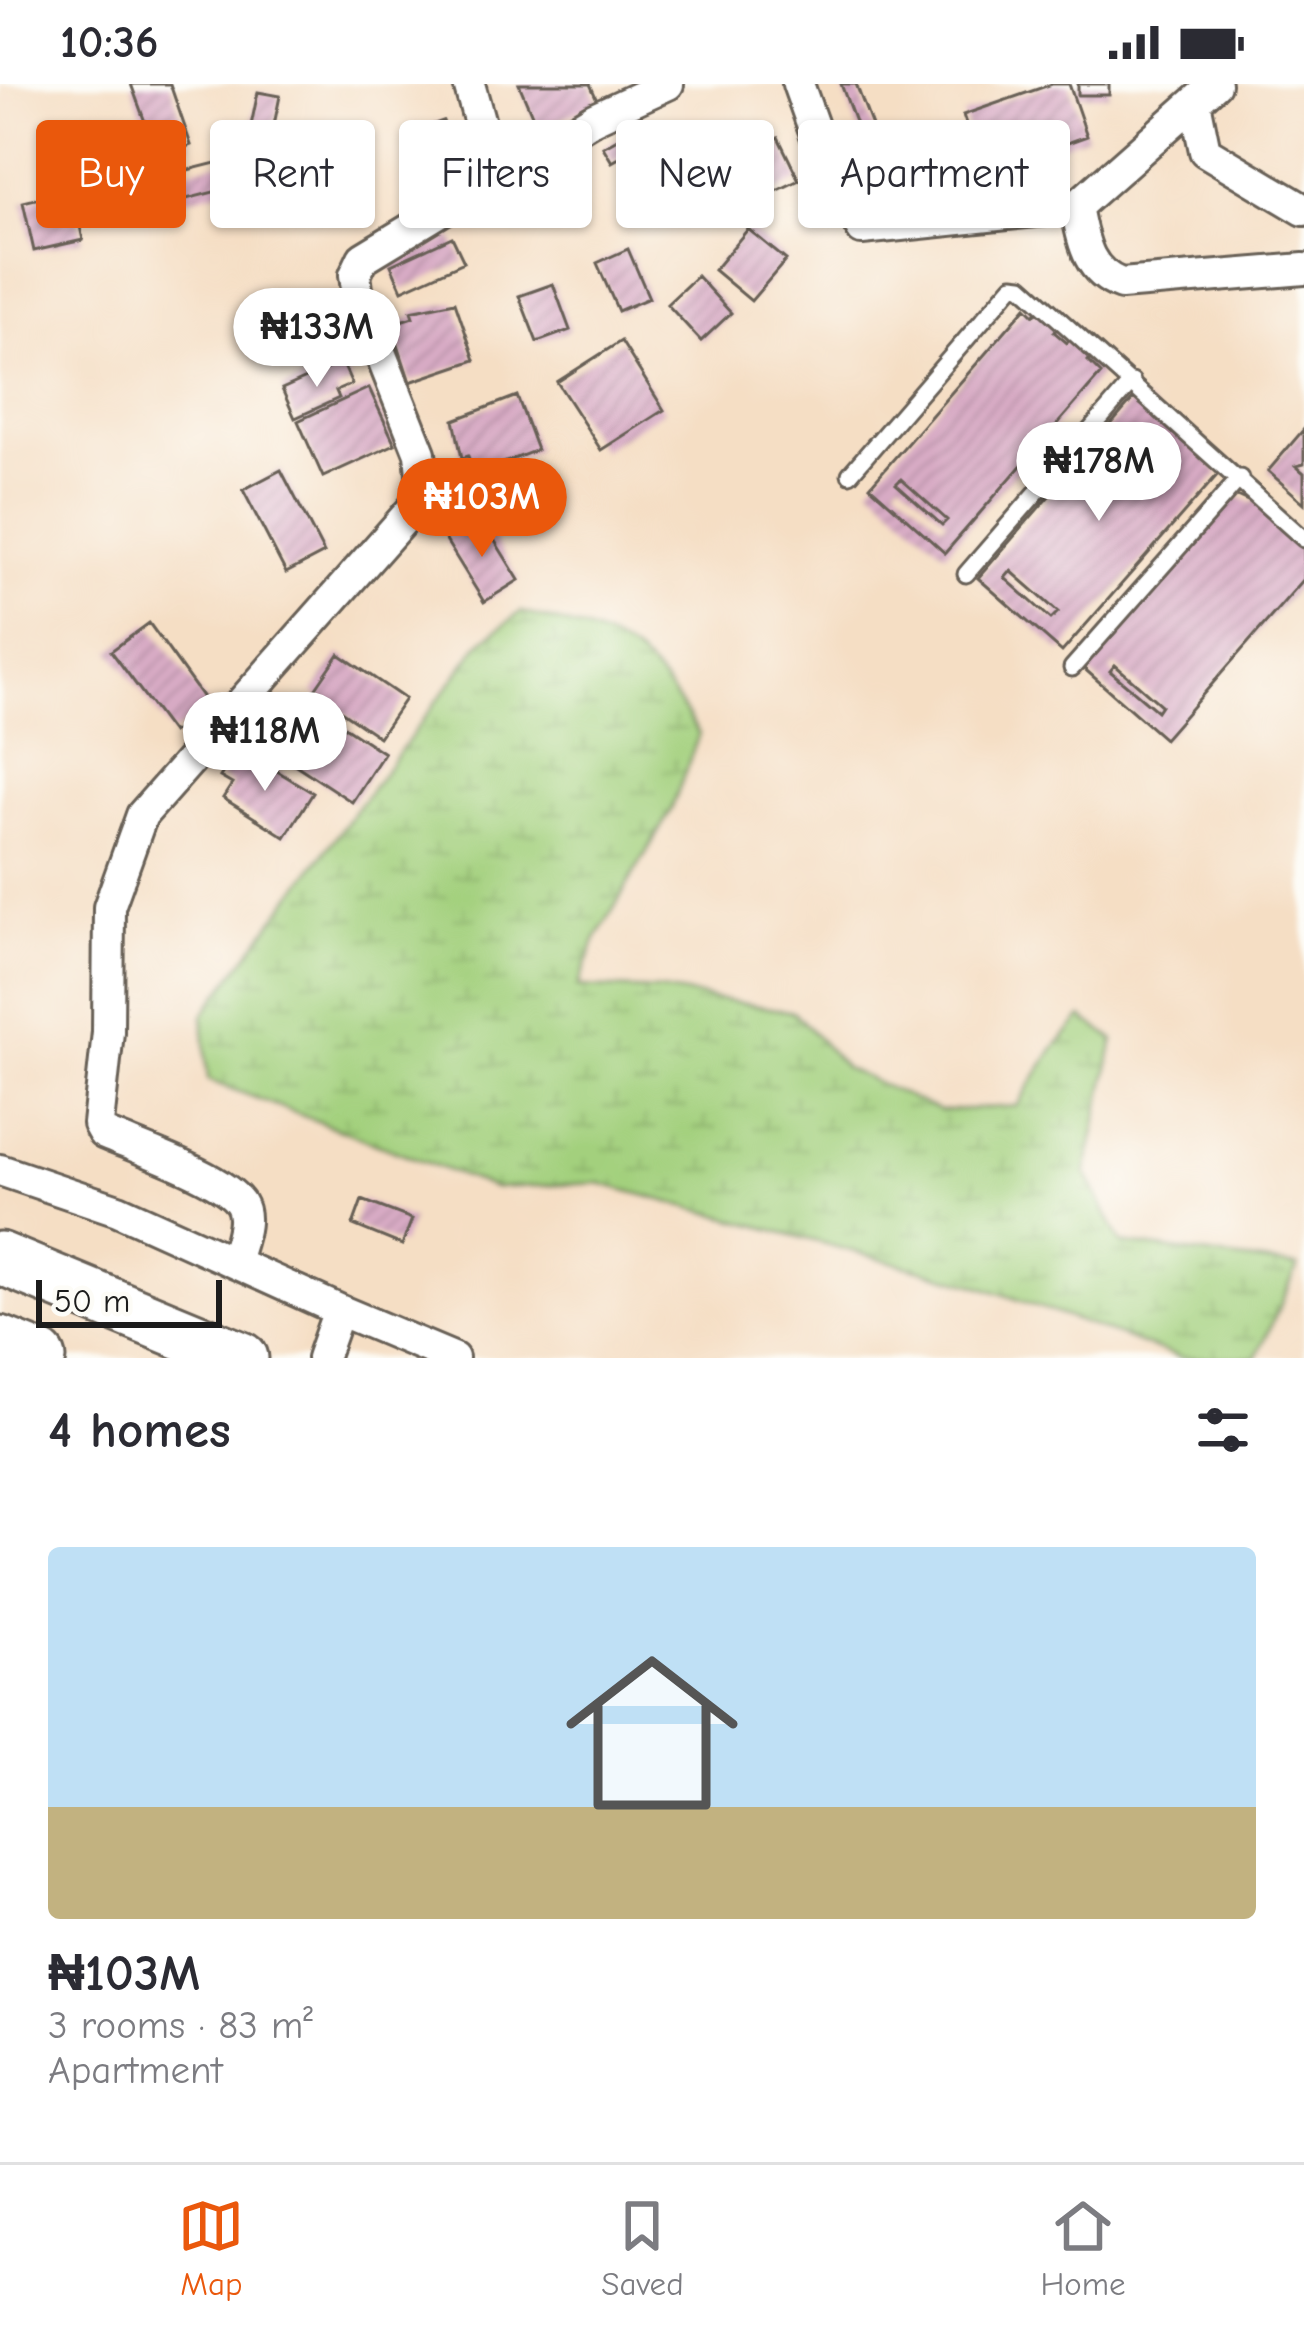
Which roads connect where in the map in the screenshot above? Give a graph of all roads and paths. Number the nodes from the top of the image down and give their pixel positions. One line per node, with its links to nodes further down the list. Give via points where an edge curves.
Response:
1 (469, 84): 5 (street)
2 (668, 84): 6 (street)
3 (797, 84): 7 (street, via 829,171 862,230)
4 (1205, 93): 7 (street); 8 (street, via 1205,152)
5 (479, 120)
6 (591, 120)
7 (1076, 207): 10 (street, via 1084,248 1098,272 1120,284)
8 (1304, 211)
9 (407, 228): 19 (street, via 363,258 356,275 367,325 420,453 424,496 142,815 113,885 98,1124 242,1205)
10 (1304, 269)
11 (1132, 382): 12 (lane, via 1013,285); 13 (lane); 15 (lane)
12 (850, 474)
13 (1240, 478): 14 (lane); 16 (lane)
14 (1304, 539)
15 (966, 574)
16 (1072, 668)
17 (0, 1170): 19 (street)
18 (0, 1258): 23 (highway)
19 (235, 1259): 20 (street)
20 (339, 1310): 24 (street); 25 (street)
21 (0, 1342): 22 (highway)
22 (40, 1358)
23 (242, 1358)
24 (322, 1358)
25 (453, 1358)

